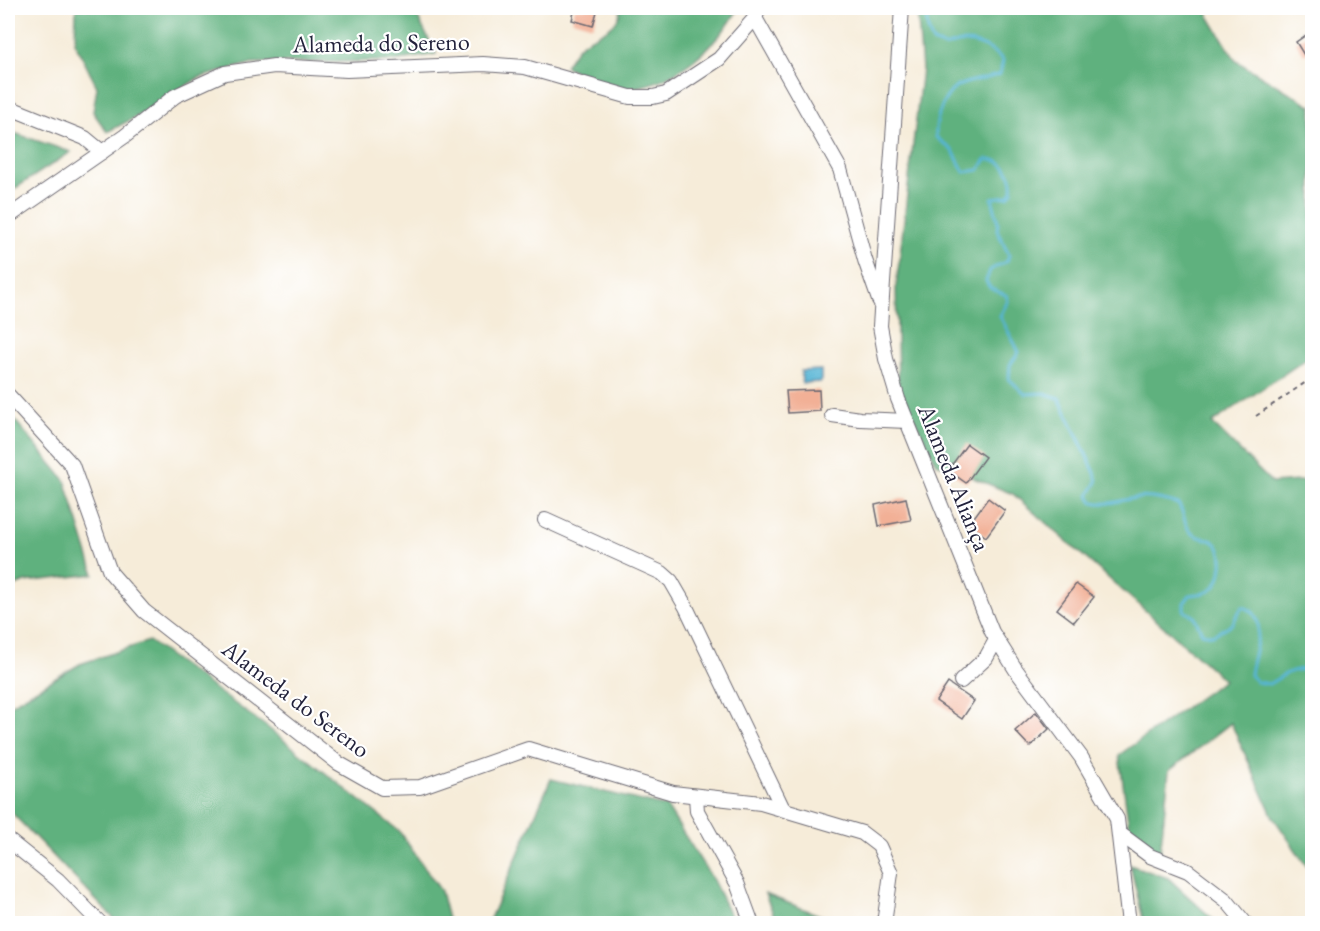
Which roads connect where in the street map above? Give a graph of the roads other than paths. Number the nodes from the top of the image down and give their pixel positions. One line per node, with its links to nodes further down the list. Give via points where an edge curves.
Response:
1 (902, 8): 6 (street, Alameda Aliança)
2 (757, 13): 4 (street, Alameda do Sereno, via 719,59 666,94 653,97 630,97 525,67 258,67 225,73 174,96); 6 (street, via 840,169)
3 (8, 107): 4 (street, via 85,138)
4 (102, 152): 5 (street, Alameda do Sereno)
5 (8, 217)
6 (881, 305): 9 (street, Alameda Aliança, via 882,341)
7 (8, 395): 13 (street, Alameda do Sereno, via 72,465 110,572 144,611 338,764 382,788 420,787 528,749 674,793)
8 (832, 415): 9 (street)
9 (907, 421): 11 (street, Alameda Aliança)
10 (545, 520): 14 (street, via 662,573 671,581)
11 (996, 640): 12 (street, via 986,658); 15 (street, Alameda Aliança, via 1091,773 1117,819)
12 (961, 681)
13 (696, 796): 14 (street, Alameda do Sereno); 18 (street, via 696,811 736,883)
14 (783, 809): 19 (street, Alameda do Sereno, via 862,833 879,846 891,873)
15 (1119, 833): 20 (street, Alameda Aliança); 21 (street, via 1150,856 1188,871 1226,900)
16 (8, 840): 17 (street, via 58,880)
17 (101, 924)
18 (753, 924)
19 (884, 924)
20 (1129, 924)
21 (1246, 924)

